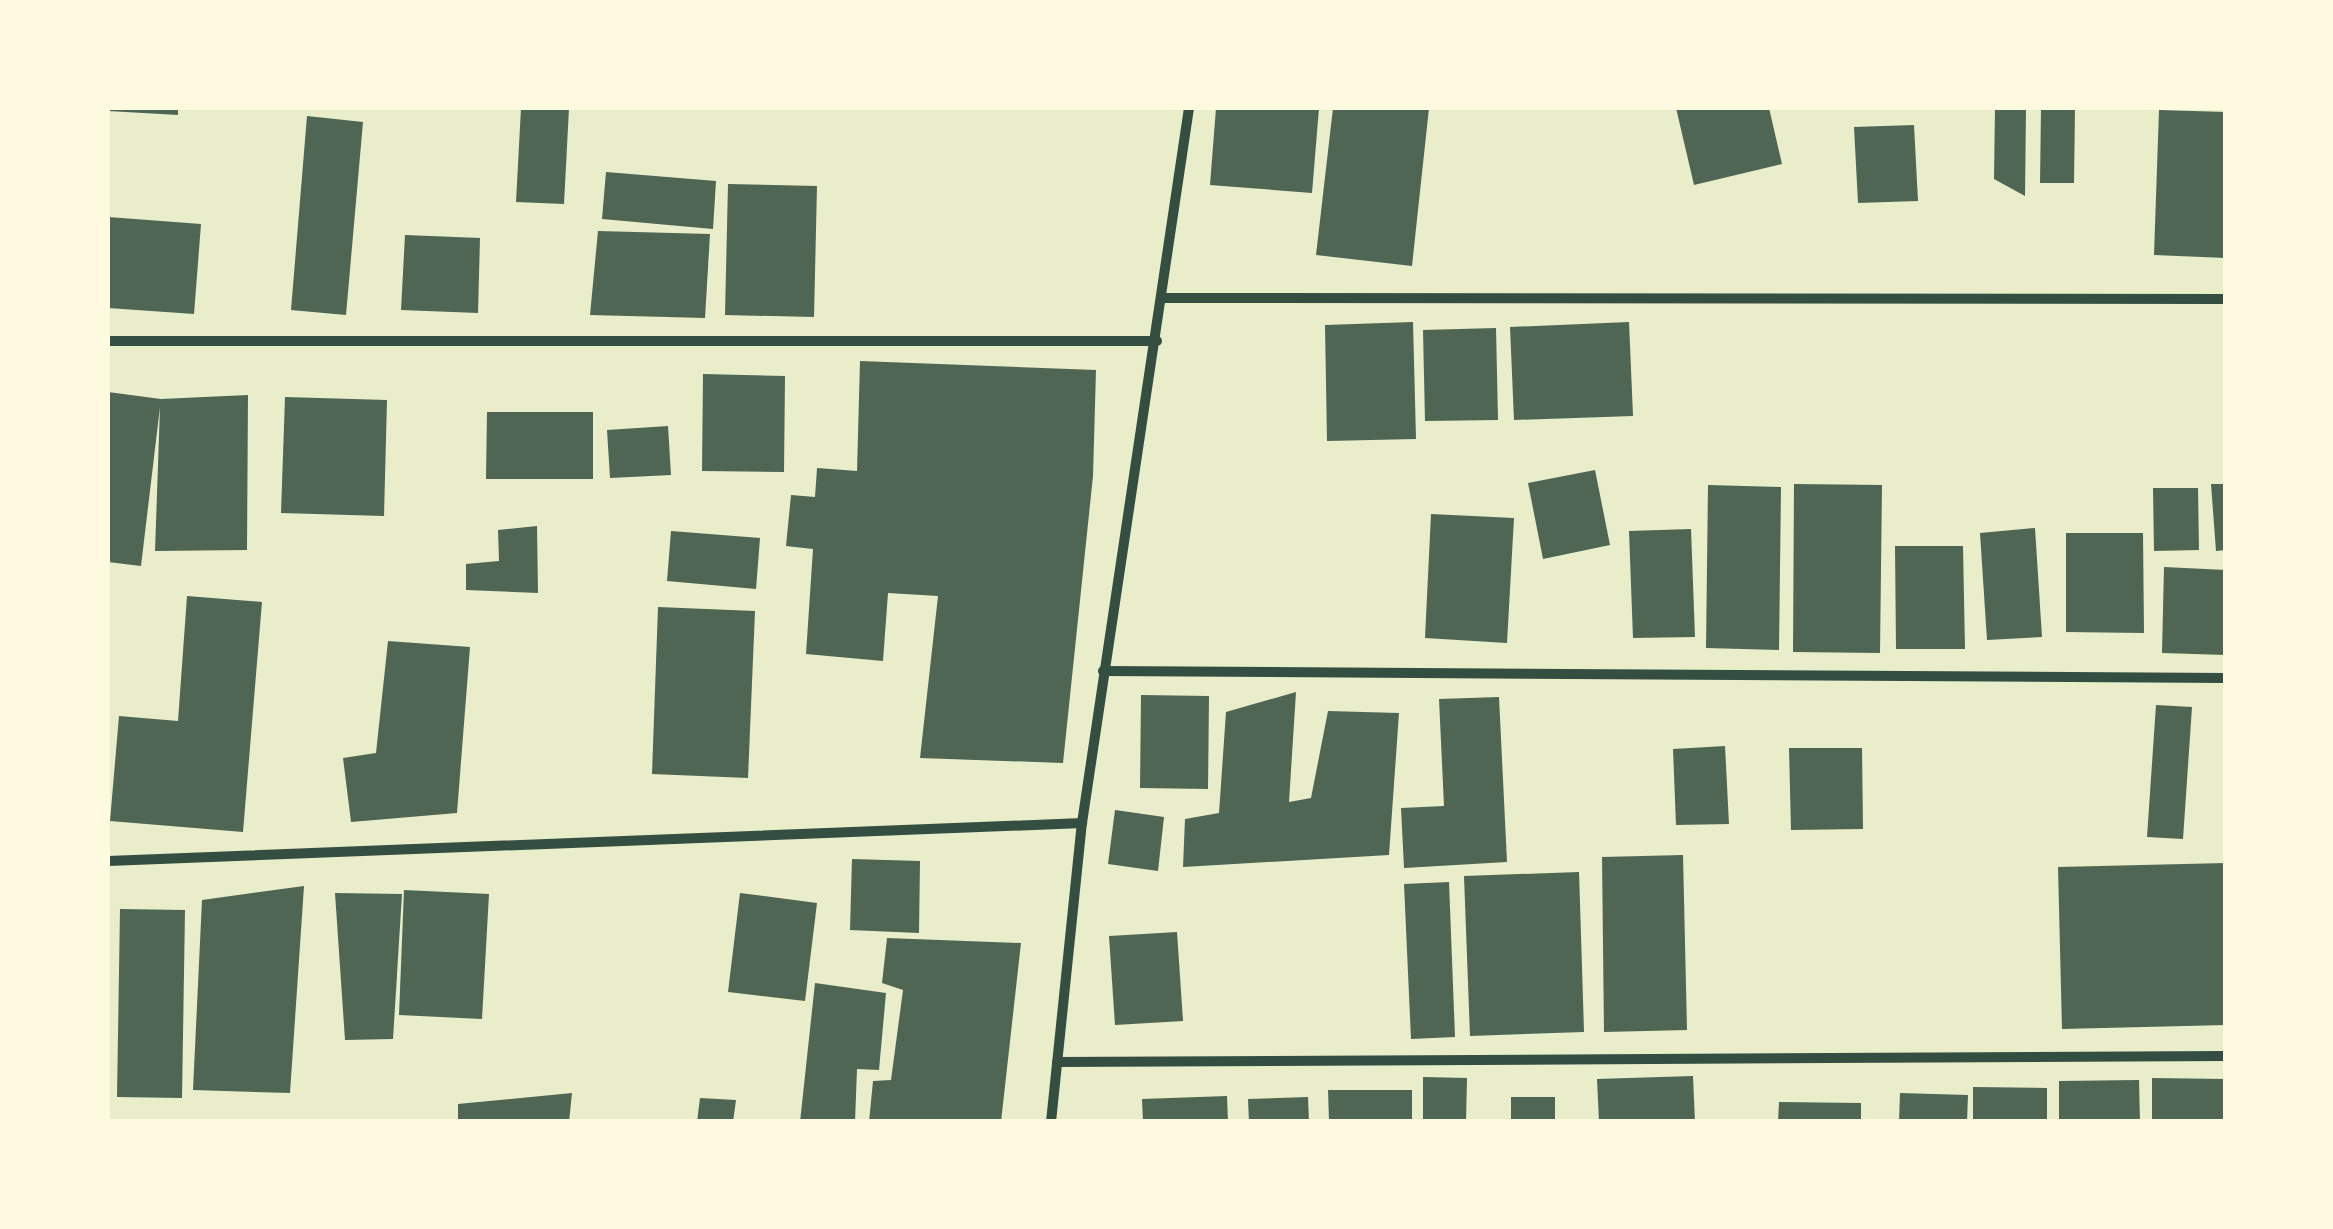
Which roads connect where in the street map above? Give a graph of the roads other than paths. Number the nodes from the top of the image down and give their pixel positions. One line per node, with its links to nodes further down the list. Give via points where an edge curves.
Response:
1 (1189, 108): 2 (street)
2 (1162, 298): 3 (street); 5 (street)
3 (2226, 299)
4 (108, 340): 5 (street)
5 (1157, 341): 6 (street)
6 (1103, 671): 7 (street); 8 (street)
7 (2226, 678)
8 (1082, 823): 9 (street); 11 (street)
9 (108, 861)
10 (2226, 1056): 11 (street)
11 (1058, 1062): 12 (street)
12 (1050, 1122)

